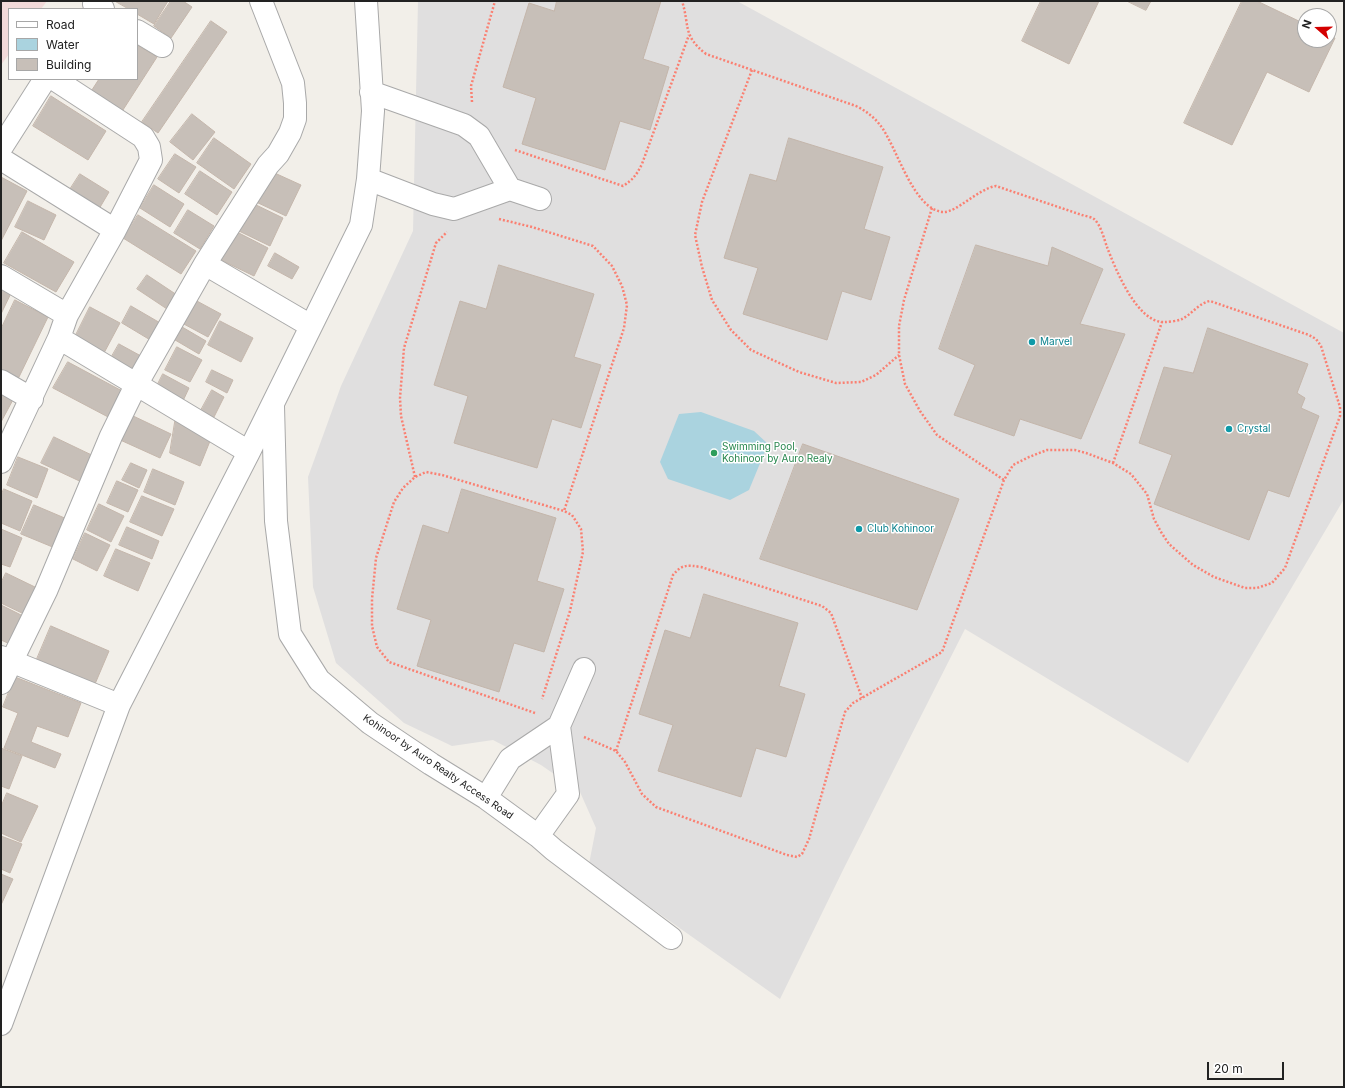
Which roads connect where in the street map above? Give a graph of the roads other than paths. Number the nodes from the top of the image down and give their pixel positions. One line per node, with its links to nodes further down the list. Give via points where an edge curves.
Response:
1 (261, 1): 14 (street, via 293,83 295,119 278,154 268,165)
2 (366, 1): 7 (street)
3 (138, 32): 4 (street)
4 (162, 46)
5 (44, 80): 8 (street)
6 (56, 80): 13 (street, via 143,137 149,147 151,160)
7 (371, 92): 10 (street); 11 (street, via 464,125 478,136)
8 (1, 148)
9 (1, 159): 13 (street)
10 (368, 179): 11 (street, via 433,204 454,209); 17 (street, via 361,225)
11 (510, 189): 12 (street)
12 (540, 200)
13 (115, 230): 16 (street)
14 (205, 264): 17 (street); 20 (street)
15 (1, 276): 16 (street)
16 (67, 315): 18 (street)
17 (311, 326): 22 (street)
18 (58, 338): 20 (street); 21 (street)
19 (1, 381): 21 (street)
20 (136, 385): 23 (street); 25 (street, via 111,436 46,591)
21 (32, 398): 24 (street)
22 (273, 403): 23 (street); 30 (street, Kohinoor by Auro Realty Access Road, via 276,521 290,634 319,680 370,723)
23 (249, 452): 28 (street)
24 (1, 462)
25 (6, 660): 27 (street); 28 (street)
26 (584, 669): 29 (street)
27 (1, 683)
28 (119, 705): 33 (street)
29 (559, 726): 30 (street, via 510,759); 31 (street, via 568,794)
30 (486, 798): 31 (street, Kohinoor by Auro Realty Access Road)
31 (538, 836): 32 (street, Kohinoor by Auro Realty Access Road)
32 (671, 938)
33 (10, 974): 34 (street)
34 (1, 1024)

